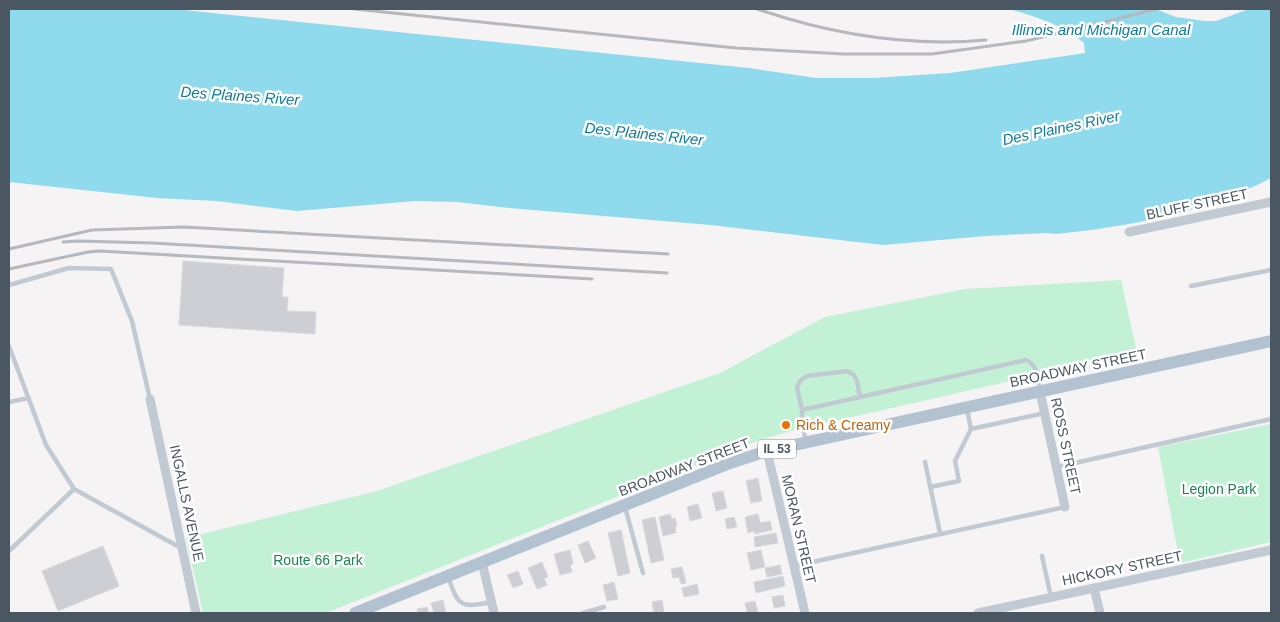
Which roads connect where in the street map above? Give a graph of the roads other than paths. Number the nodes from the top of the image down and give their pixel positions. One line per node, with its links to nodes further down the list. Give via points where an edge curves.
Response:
1 (1271, 202): 2 (street, BLUFF STREET)
2 (1129, 232)
3 (1271, 270): 5 (lane)
4 (9, 284): 11 (lane, via 69,268 110,269 132,321)
5 (1191, 286)
6 (1271, 341): 8 (main road, BROADWAY STREET / IL 53)
7 (9, 346): 10 (lane)
8 (1040, 392): 9 (lane, via 1035,367 1026,360); 13 (main road, BROADWAY STREET / IL 53); 15 (street, ROSS STREET)
9 (860, 397): 14 (lane); 14 (lane, via 857,381 847,371 806,376 797,388)
10 (29, 398): 12 (lane); 23 (lane, via 46,445)
11 (150, 399): 27 (street, INGALLS AVENUE)
12 (9, 402)
13 (967, 407): 17 (lane); 18 (main road, BROADWAY STREET / IL 53)
14 (802, 410): 18 (lane)
15 (1045, 413): 17 (lane); 21 (street, ROSS STREET)
16 (1271, 419): 21 (lane)
17 (971, 429): 22 (lane, via 955,461 959,481)
18 (806, 442): 19 (main road, BROADWAY STREET / IL 53)
19 (767, 451): 24 (main road, BROADWAY STREET / IL 53); 32 (street, MORAN STREET)
20 (925, 462): 22 (lane)
21 (1057, 467): 25 (street, ROSS STREET)
22 (930, 487): 26 (lane)
23 (74, 490): 27 (lane); 29 (lane)
24 (625, 506): 31 (main road, BROADWAY STREET / IL 53); 33 (lane)
25 (1065, 506): 26 (lane)
26 (940, 533): 32 (lane)
27 (182, 549): 39 (street, INGALLS AVENUE)
28 (1271, 550): 35 (street, HICKORY STREET)
29 (9, 551)
30 (1042, 556): 36 (lane)
31 (482, 562): 34 (main road, BROADWAY STREET / IL 53); 37 (street)
32 (794, 566): 43 (street, MORAN STREET)
33 (643, 573)
34 (448, 576): 37 (lane, via 461,604 473,606); 40 (main road, BROADWAY STREET / IL 53)
35 (1094, 588): 36 (street, HICKORY STREET); 45 (street)
36 (1051, 597): 44 (street, HICKORY STREET)
37 (492, 602): 41 (street)
38 (604, 607): 42 (lane)
39 (196, 613)
40 (355, 613)
41 (494, 613)
42 (583, 613)
43 (804, 613)
44 (978, 613)
45 (1100, 613)

